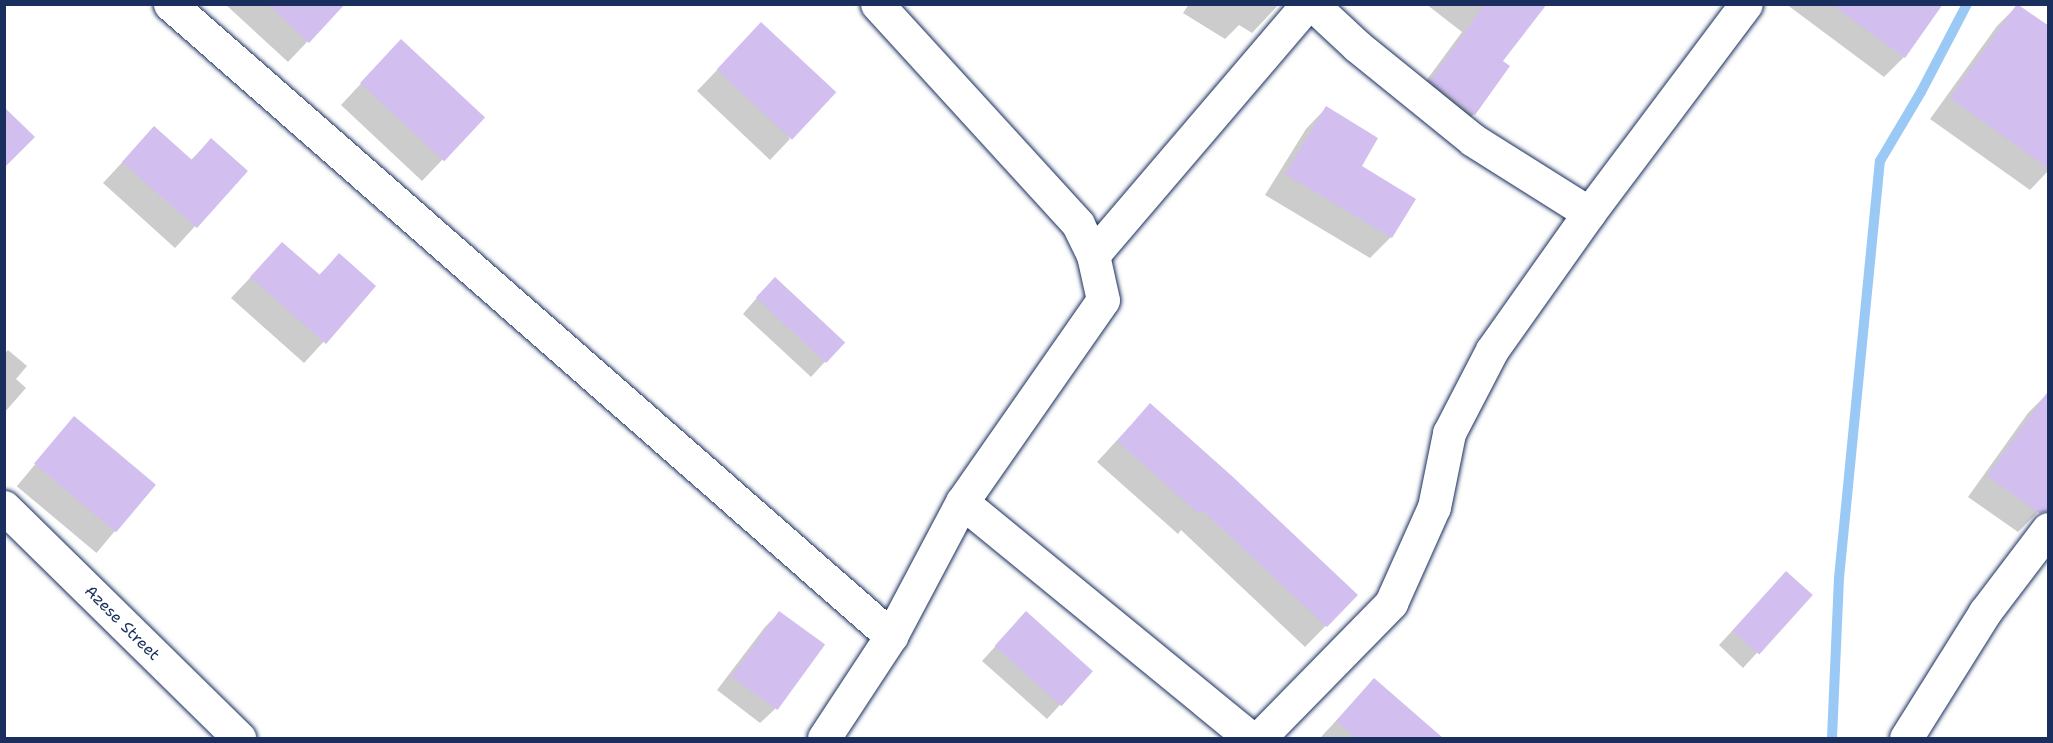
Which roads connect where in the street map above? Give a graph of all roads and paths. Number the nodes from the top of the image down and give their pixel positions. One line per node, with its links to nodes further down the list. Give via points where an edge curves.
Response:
1 (170, 4): 11 (street)
2 (877, 4): 7 (street, via 1078,224)
3 (1307, 4): 7 (street)
4 (1312, 4): 6 (street, via 1357,46 1473,140)
5 (1746, 4): 6 (street)
6 (1589, 213): 15 (street, via 1492,350 1449,433 1434,507 1391,603)
7 (1093, 255): 8 (street, via 1103,300)
8 (962, 502): 11 (street); 14 (street)
9 (8, 517): 12 (street, Azese Street)
10 (2049, 528): 16 (street, via 1985,612)
11 (891, 636): 13 (street)
12 (239, 738)
13 (824, 738)
14 (1250, 738)
15 (1259, 738)
16 (1906, 738)

